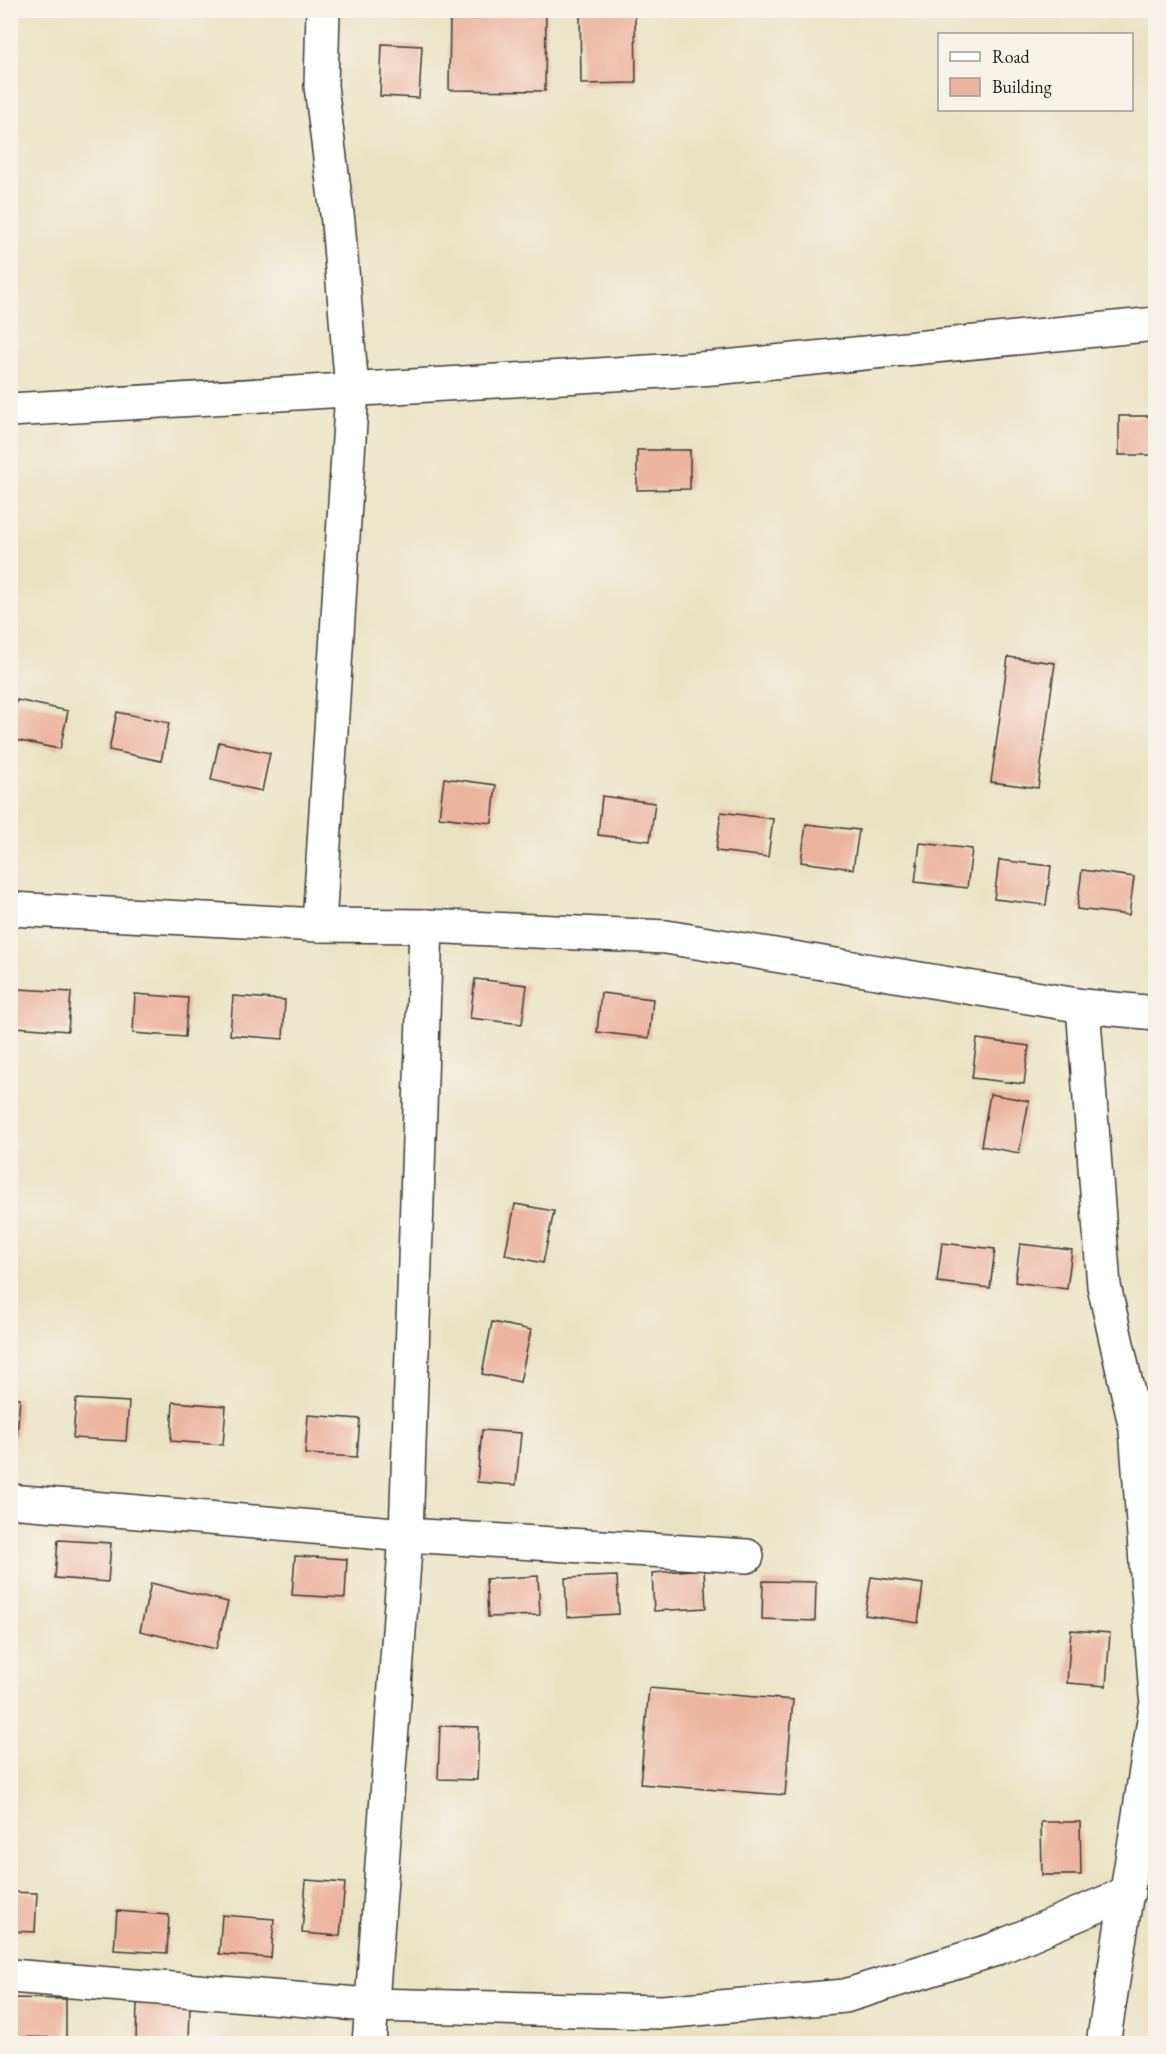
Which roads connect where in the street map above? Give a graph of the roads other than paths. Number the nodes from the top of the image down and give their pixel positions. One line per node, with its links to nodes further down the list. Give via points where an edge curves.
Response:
1 (322, 10): 3 (street, via 321,86 338,222)
2 (1155, 324): 3 (street, via 714,368)
3 (352, 390): 4 (street); 6 (street)
4 (10, 410)
5 (10, 909): 6 (street)
6 (319, 925): 7 (street)
7 (426, 926): 8 (street, via 666,937); 11 (street)
8 (1083, 1006): 9 (street); 13 (street, via 1104,1286 1136,1429)
9 (1155, 1013)
10 (10, 1501): 11 (street)
11 (406, 1535): 12 (street); 17 (street)
12 (747, 1556)
13 (1155, 1696)
14 (1155, 1707): 15 (street)
15 (1128, 1893): 17 (street, via 993,1950 845,1996 662,2012); 19 (street)
16 (10, 1976): 17 (street)
17 (370, 2004): 18 (street)
18 (369, 2043)
19 (1103, 2043)

